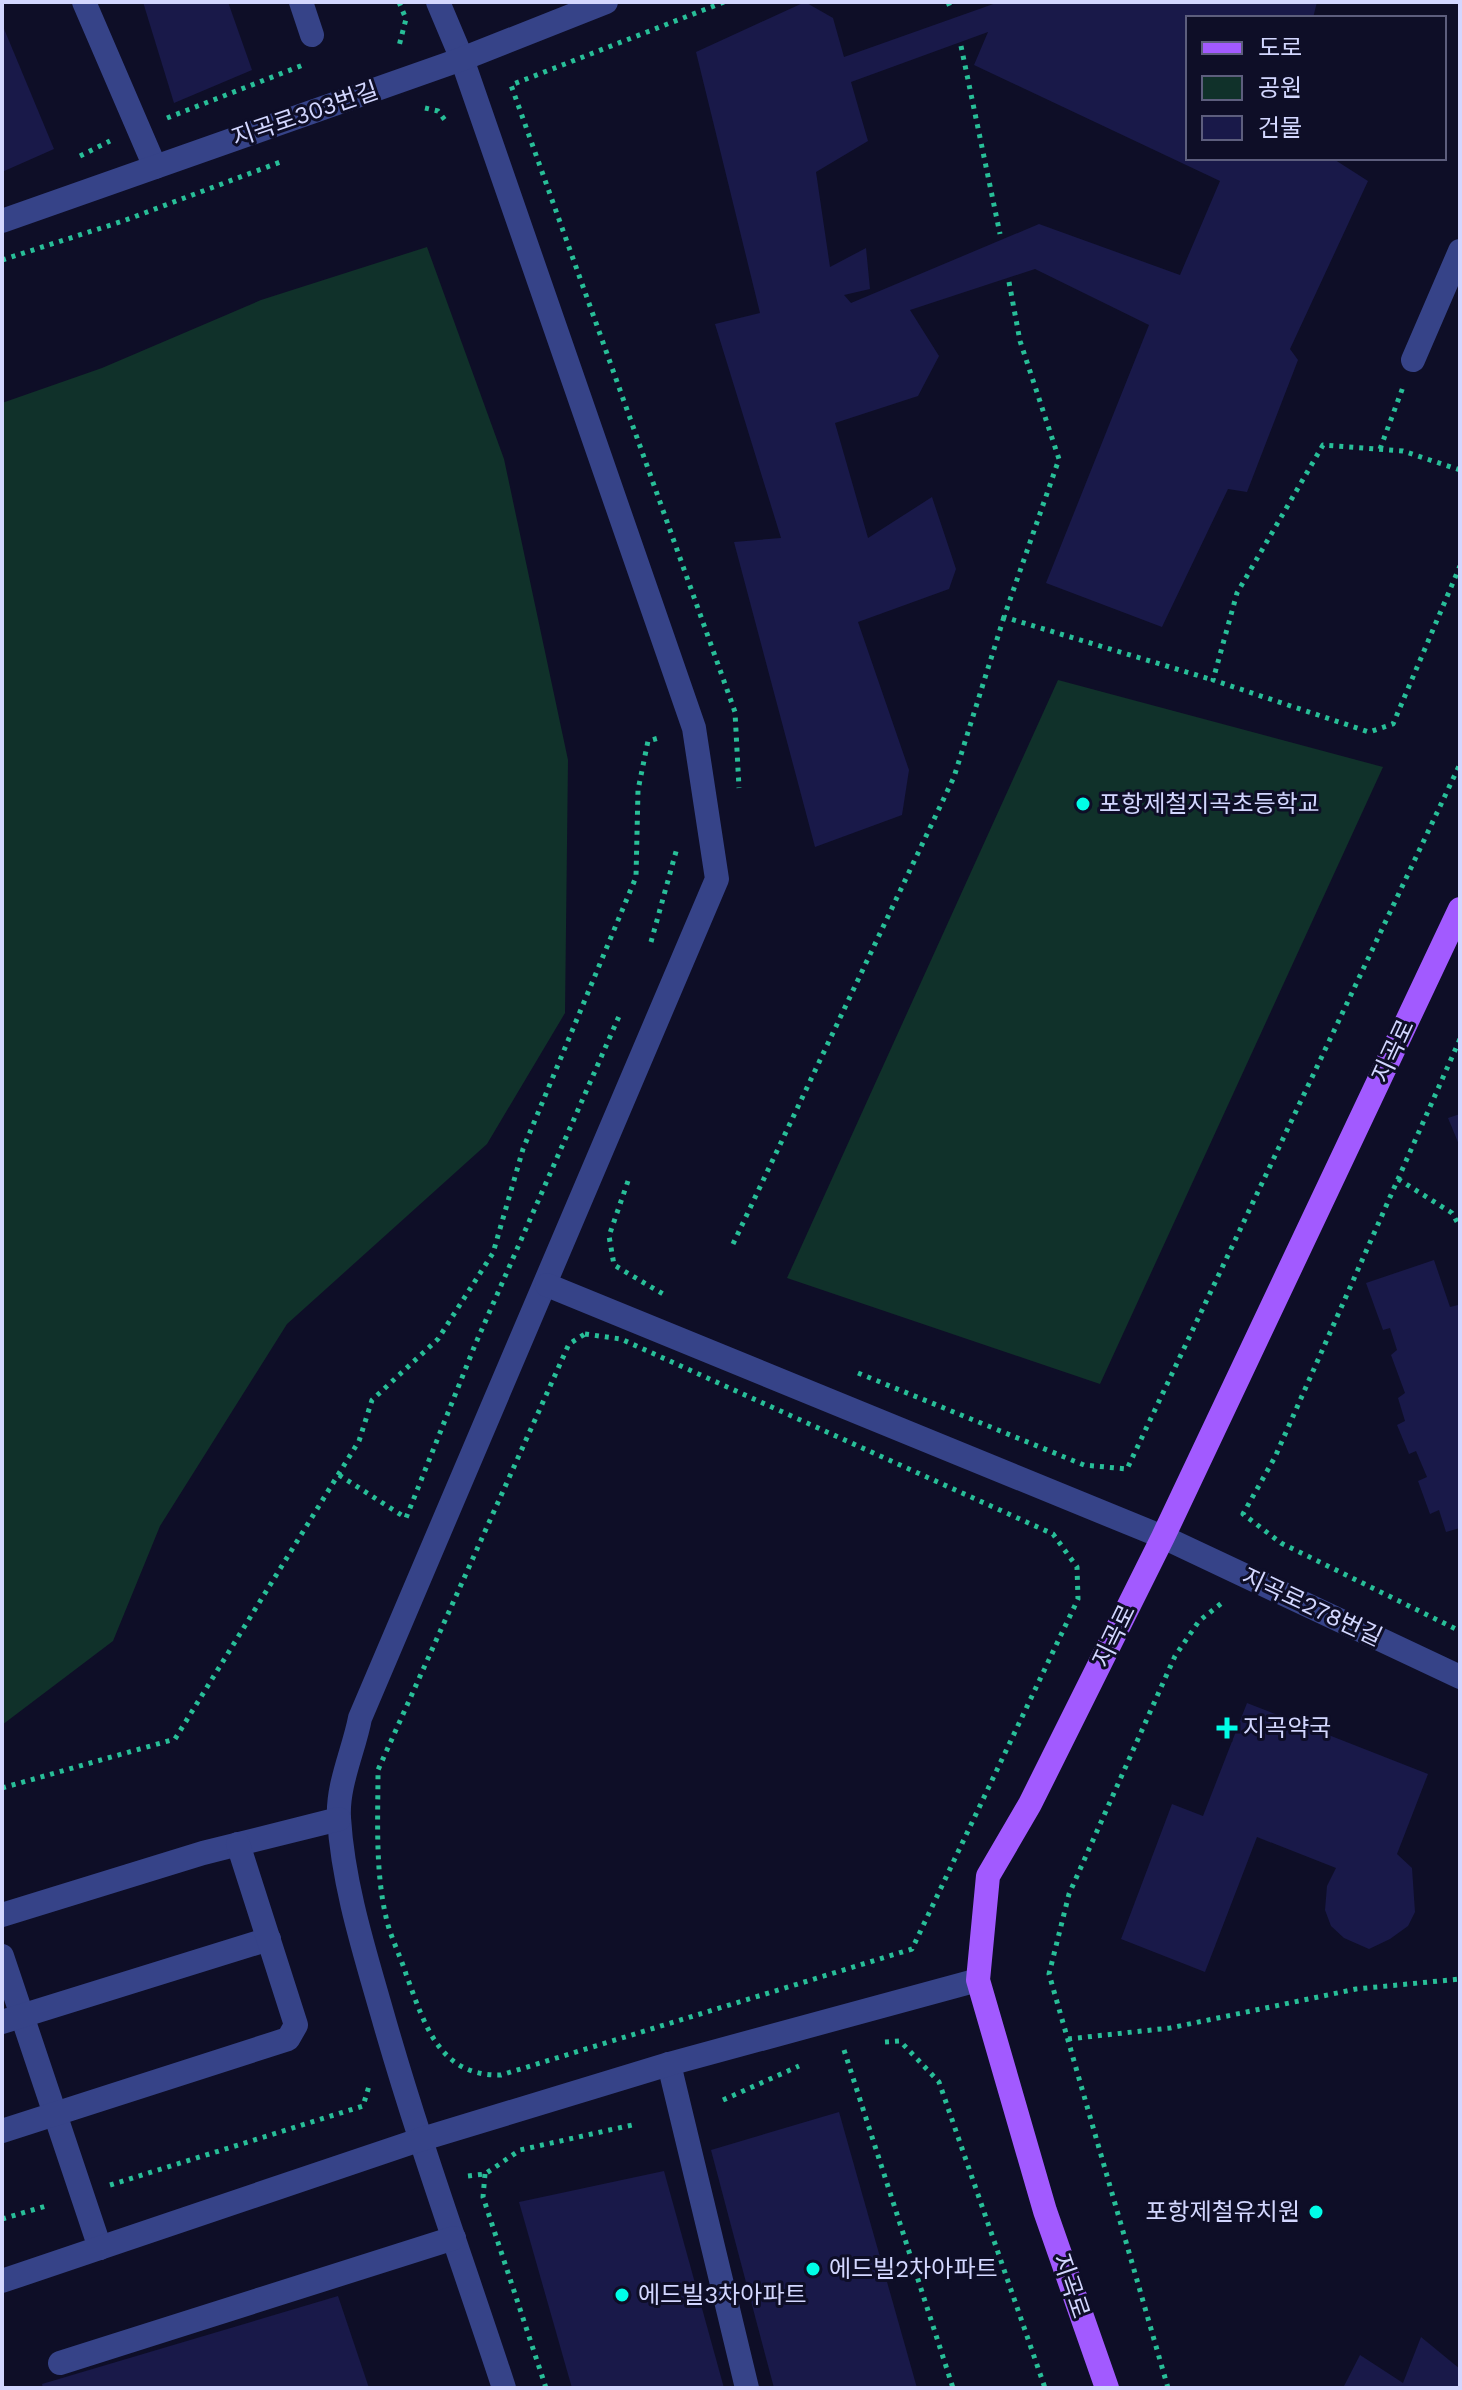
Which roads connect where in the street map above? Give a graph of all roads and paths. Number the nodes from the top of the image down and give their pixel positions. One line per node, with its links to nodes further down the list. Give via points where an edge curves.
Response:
1 (84, 2): 16 (street)
2 (301, 2): 7 (street)
3 (399, 2): 9 (path, via 406,19)
4 (438, 2): 10 (street)
5 (606, 2): 10 (street, 지곡로303번길)
6 (724, 2): 11 (path)
7 (312, 35): 13 (path, via 318,60)
8 (961, 46): 18 (path)
9 (398, 51)
10 (462, 59): 16 (street, 지곡로303번길); 38 (street, via 694,728 717,879)
11 (511, 85)
12 (409, 105): 14 (path, via 438,111)
13 (162, 119)
14 (452, 130)
15 (286, 159): 20 (path)
16 (155, 167): 17 (street, 지곡로303번길)
17 (2, 221)
18 (1000, 234)
19 (1460, 251): 22 (street)
20 (2, 260)
21 (1009, 282): 26 (path, via 1020,341 1059,459)
22 (1413, 360): 23 (path)
23 (1380, 449): 24 (path); 27 (path, via 1323,445 1237,593)
24 (1460, 470)
25 (1460, 566): 27 (path, via 1393,724 1369,732)
26 (1004, 617): 27 (path); 37 (path, via 954,777)
27 (1213, 680)
28 (664, 751): 42 (path, via 662,737 648,741 638,790 636,877 523,1149 493,1253 438,1339 372,1400 359,1441)
29 (1460, 764): 41 (path, via 1127,1469 1084,1465)
30 (675, 835): 32 (path, via 677,849)
31 (1460, 909): 44 (main road, 지곡로)
32 (650, 944)
33 (626, 1001): 42 (path, via 475,1345 406,1518)
34 (1460, 1039): 35 (path)
35 (1398, 1179): 36 (path, via 1452,1213); 46 (path, via 1275,1457 1243,1514 1281,1543)
36 (1460, 1227)
37 (733, 1244)
38 (547, 1285): 44 (street, 지곡로278번길); 49 (street, via 360,1718)
39 (664, 1294): 40 (path)
40 (678, 1300)
41 (852, 1371)
42 (339, 1475): 48 (path, via 175,1739)
43 (1053, 1534): 43 (path, via 1077,1567 1078,1599 912,1949 501,2075 478,2076 452,2061 426,2030 386,1917 378,1770 569,1344 585,1334 621,1339)
44 (1163, 1537): 47 (street, 지곡로278번길); 55 (main road, 지곡로, via 1030,1804 988,1876)
45 (1237, 1604): 57 (path, via 1223,1602 1199,1621 1175,1656 1069,1894 1049,1974)
46 (1460, 1631)
47 (1460, 1677)
48 (2, 1788)
49 (339, 1819): 50 (street); 69 (street, via 351,1901)
50 (238, 1844): 51 (street); 52 (street)
51 (2, 1915)
52 (269, 1939): 56 (street); 65 (street, via 296,2025 288,2039)
53 (2, 1956): 56 (street)
54 (1460, 1979): 57 (path, via 1356,1989 1170,2028)
55 (978, 1980): 62 (street); 82 (main road, 지곡로, via 1045,2211)
56 (12, 2018): 65 (street)
57 (1068, 2039): 83 (path)
58 (872, 2044): 81 (path, via 900,2041 939,2082)
59 (857, 2045): 60 (path)
60 (843, 2046): 61 (path); 80 (path)
61 (830, 2052)
62 (669, 2064): 69 (street); 79 (street)
63 (803, 2064): 64 (path)
64 (723, 2100)
65 (55, 2114): 68 (street); 74 (street)
66 (331, 2115): 70 (path)
67 (632, 2125): 78 (path, via 520,2150 485,2174 483,2197)
68 (2, 2131)
69 (419, 2140): 73 (street); 74 (street)
70 (105, 2187)
71 (46, 2206): 72 (path)
72 (2, 2219)
73 (454, 2238): 76 (street); 77 (street)
74 (100, 2248): 75 (street)
75 (2, 2281)
76 (60, 2363)
77 (504, 2388)
78 (546, 2388)
79 (747, 2388)
80 (953, 2388)
81 (1045, 2388)
82 (1107, 2388)
83 (1168, 2388)

